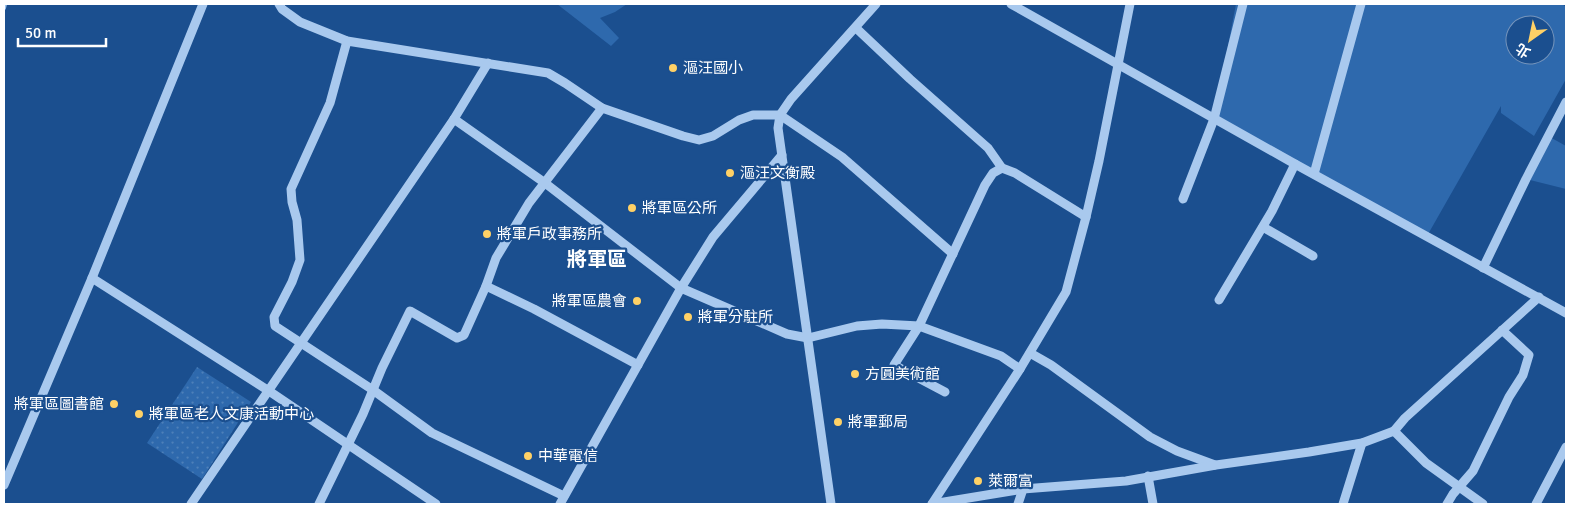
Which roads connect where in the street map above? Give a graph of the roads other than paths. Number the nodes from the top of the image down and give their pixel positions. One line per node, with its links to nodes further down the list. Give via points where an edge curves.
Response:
1 (203, 4): 28 (street)
2 (279, 4): 9 (street, via 300,22)
3 (876, 4): 8 (street)
4 (1011, 4): 11 (street)
5 (1130, 4): 11 (street)
6 (1243, 4): 16 (street)
7 (1361, 4): 20 (street)
8 (856, 28): 14 (street); 19 (street, via 988,148)
9 (347, 41): 10 (street); 37 (street, via 330,104 291,189 298,220 300,260 274,317 275,326)
10 (488, 63): 13 (street, via 548,73); 15 (street)
11 (1118, 64): 16 (street); 23 (street)
12 (1566, 102): 27 (street)
13 (602, 108): 14 (street, via 699,140 753,115); 21 (street)
14 (780, 115): 17 (street, via 778,128); 25 (street, via 842,157)
15 (454, 119): 21 (street); 37 (street)
16 (1214, 119): 18 (street); 22 (street)
17 (782, 155): 30 (street, via 713,237); 36 (street)
18 (1295, 164): 20 (street); 24 (street)
19 (1002, 168): 23 (street); 25 (street, via 993,173 985,185)
20 (1314, 174): 27 (street)
21 (545, 183): 29 (street, via 496,258); 30 (street)
22 (1183, 199)
23 (1086, 217): 38 (street, via 1066,292)
24 (1263, 227): 26 (street); 32 (street)
25 (953, 254): 34 (street)
26 (1314, 256)
27 (1483, 268): 31 (street)
28 (92, 278): 42 (street); 50 (street)
29 (486, 286): 39 (street, via 534,308); 41 (street, via 464,335 457,338 410,311)
30 (682, 288): 36 (street, via 787,334); 39 (street)
31 (1539, 298): 33 (street); 35 (street)
32 (1219, 300)
33 (1566, 313)
34 (919, 326): 36 (street, via 858,326); 40 (street, via 1001,356); 43 (street, via 894,365)
35 (1502, 330): 44 (street); 51 (street, via 1529,355 1523,375 1473,471)
36 (808, 338): 57 (street)
37 (301, 344): 41 (street); 42 (street)
38 (1030, 353): 40 (street); 48 (street, via 1150,437)
39 (638, 365): 53 (street)
40 (1020, 369): 58 (street)
41 (373, 390): 46 (street); 53 (street, via 432,432)
42 (269, 391): 46 (street); 54 (street)
43 (945, 392)
44 (1394, 431): 45 (street); 51 (street, via 1426,463)
45 (1362, 443): 48 (street); 61 (street)
46 (348, 444): 55 (street); 56 (street)
47 (1566, 447): 64 (street)
48 (1216, 465): 49 (street)
49 (1148, 476): 52 (street, via 1126,481); 60 (street)
50 (4, 485)
51 (1459, 487): 62 (street); 63 (street)
52 (1024, 489): 58 (street); 59 (street)
53 (562, 500)
54 (191, 504)
55 (319, 504)
56 (436, 504)
57 (831, 504)
58 (932, 504)
59 (1018, 504)
60 (1154, 504)
61 (1343, 504)
62 (1447, 504)
63 (1483, 504)
64 (1536, 504)

